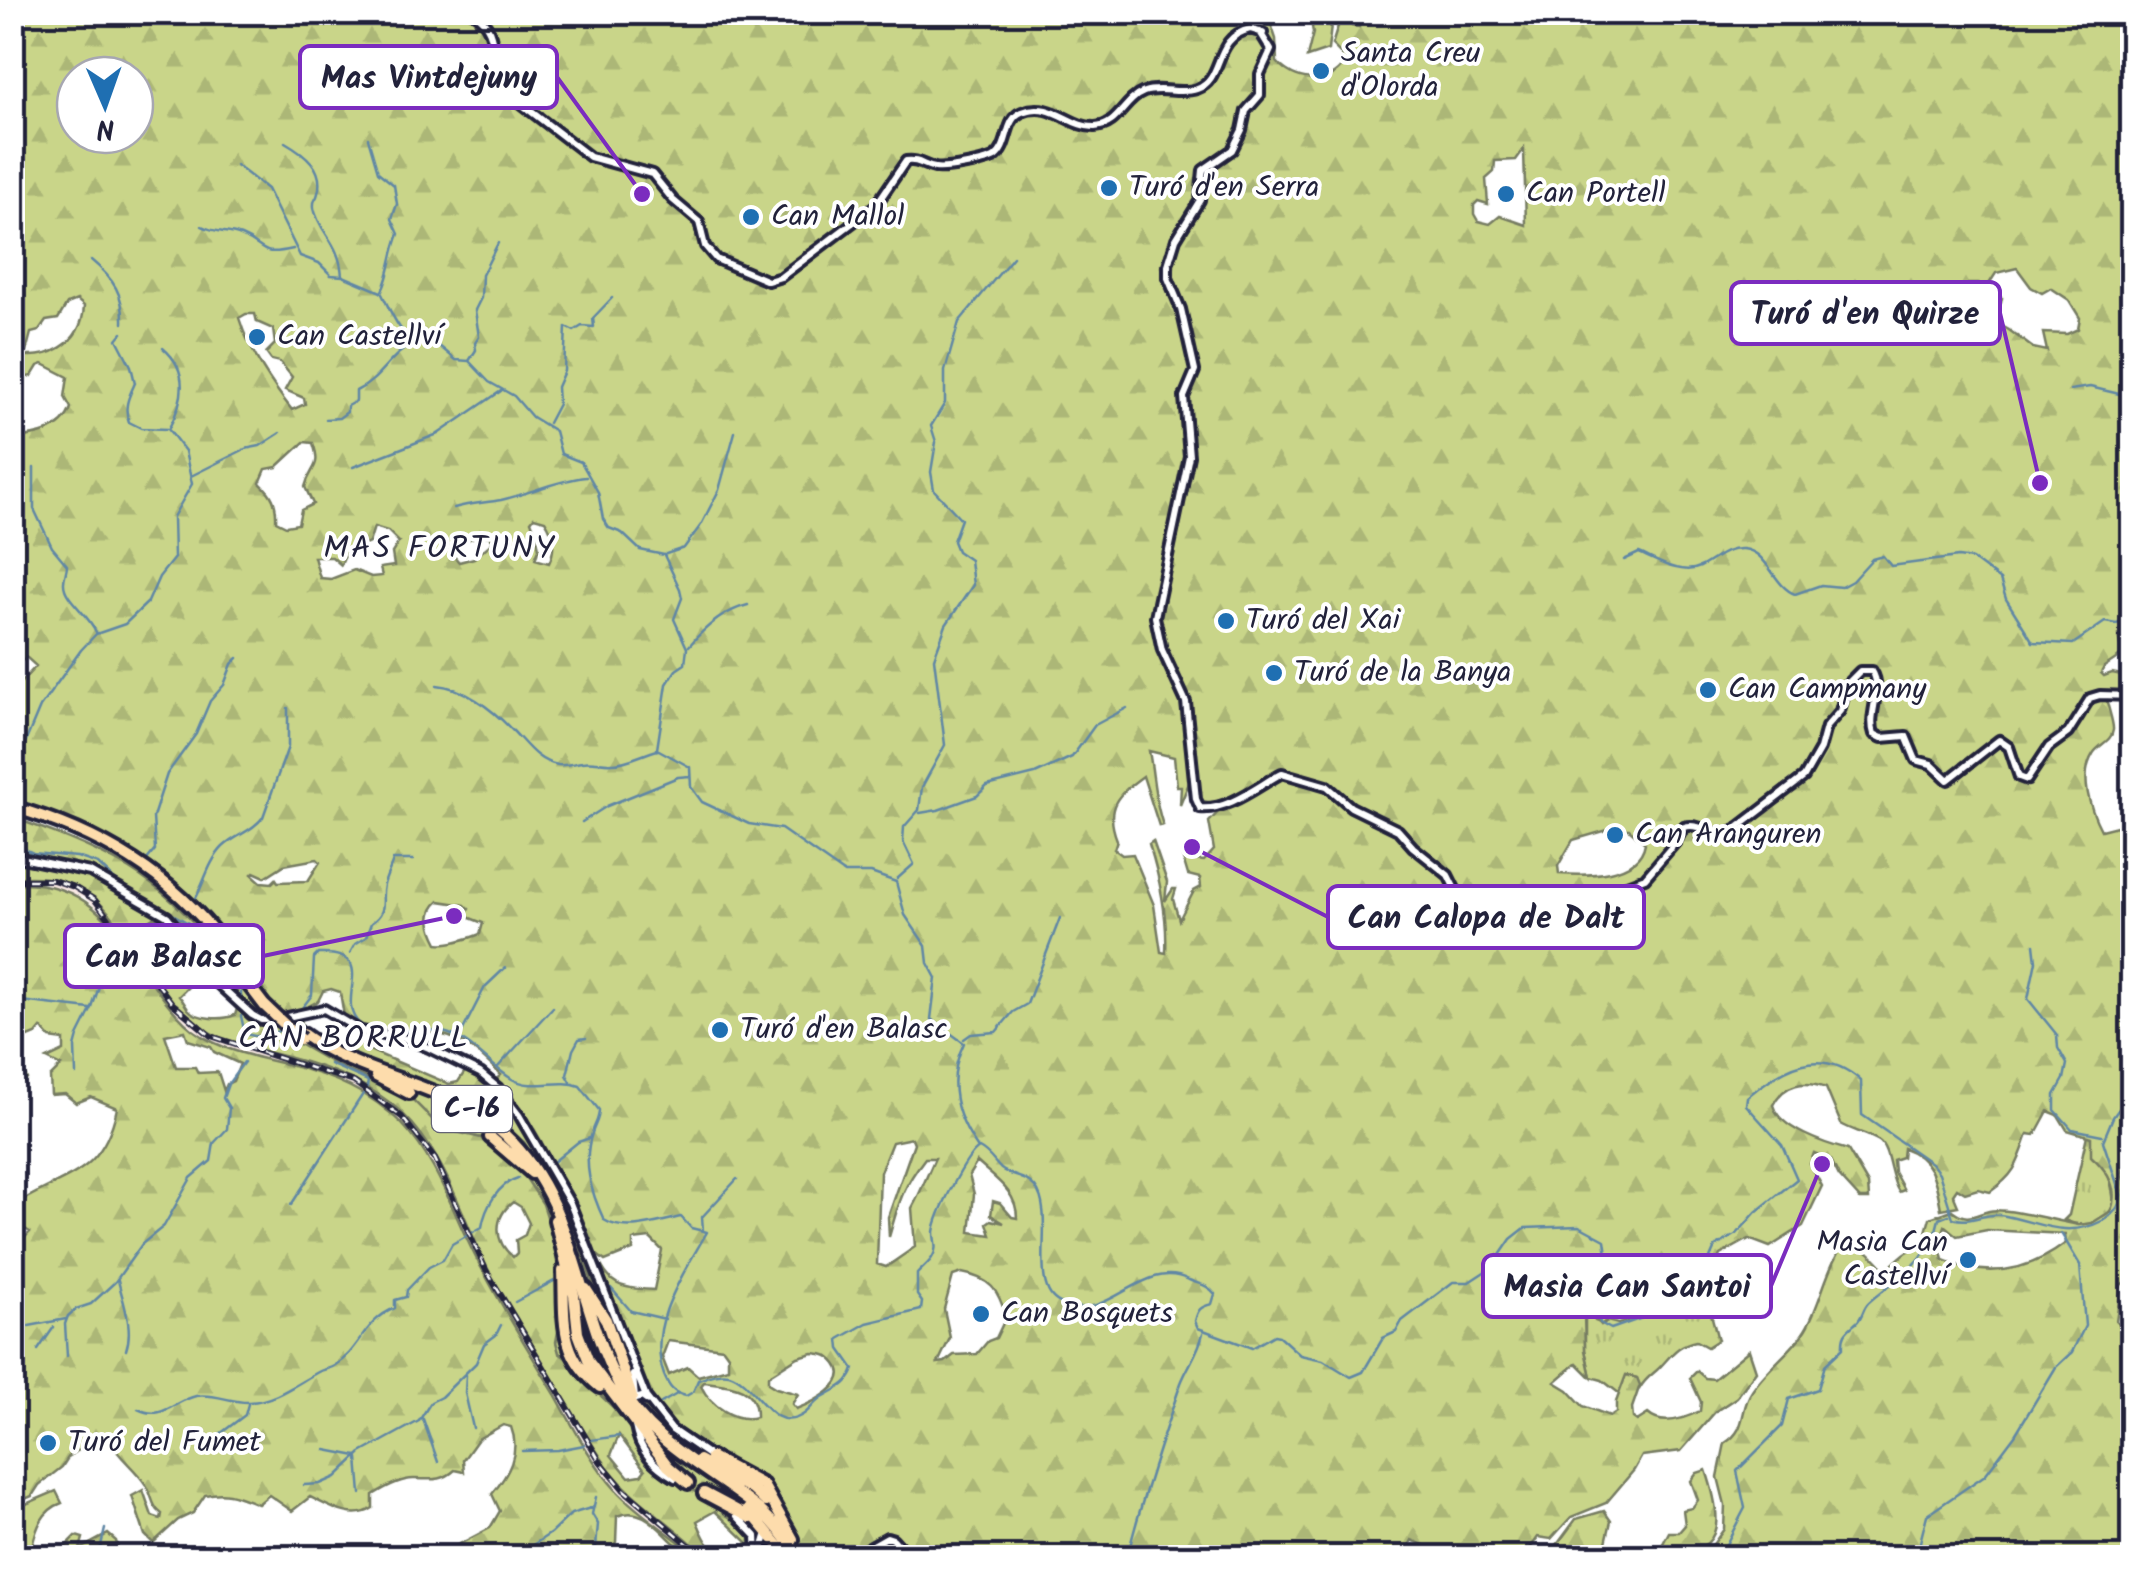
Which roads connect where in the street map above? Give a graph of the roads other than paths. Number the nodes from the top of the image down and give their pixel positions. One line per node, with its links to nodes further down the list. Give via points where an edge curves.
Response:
1 (472, 12): 2 (main road, via 487,24 500,84 508,93 590,158 652,174 699,222 716,259 764,280 775,280 876,205 906,161 940,168 991,159 1024,111 1062,114 1082,126 1108,125 1143,92 1200,88 1232,37 1260,32 1274,48 1260,74 1260,96 1246,111 1234,146 1202,170 1200,200 1174,242 1168,270 1196,372 1184,397 1188,456 1156,620 1186,702 1200,808 1248,795 1282,774 1327,786 1398,830 1448,875 1462,903 1535,940 1564,903 1590,900 1647,876 1686,825 1728,835 1797,784 1840,712 1846,684 1860,670 1877,679 1874,734 1906,736 1915,759 1948,780 1999,740 2009,747 2019,777 2029,779 2087,701)
2 (2131, 696)
3 (12, 810): 7 (highway, C-16, bridge, via 79,829 133,858 183,898)
4 (12, 856): 6 (main road, via 90,872 150,906 172,920 204,972 252,1015)
5 (293, 1015): 12 (main road, via 324,1009 364,1032 414,1041 494,1084 568,1199)
6 (274, 1020)
7 (302, 1036): 8 (highway, C-16); 14 (highway, C-16, via 462,1103 526,1156 561,1218 579,1277 606,1320)
8 (376, 1076): 9 (highway); 11 (highway, C-16, via 476,1118)
9 (409, 1093)
10 (490, 1137): 11 (highway)
11 (532, 1173): 14 (highway, C-16, via 560,1240 564,1326 572,1352 586,1376)
12 (628, 1355): 13 (main road); 13 (main road, via 636,1399 644,1397)
13 (654, 1409): 15 (main road, via 677,1435)
14 (641, 1425): 16 (highway); 18 (highway); 22 (highway, C-16, via 678,1461 740,1502); 23 (highway, C-16, via 761,1512)
15 (712, 1457): 18 (main road, via 745,1477); 23 (highway, via 763,1485)
16 (688, 1483): 17 (main road)
17 (704, 1492): 21 (main road, via 754,1532); 22 (highway, via 754,1520)
18 (766, 1502): 19 (main road)
19 (769, 1515)
20 (766, 1536): 21 (main road)
21 (758, 1558)
22 (787, 1558)
23 (801, 1558)
24 (850, 1558): 25 (main road, via 887,1537)
25 (910, 1558)

